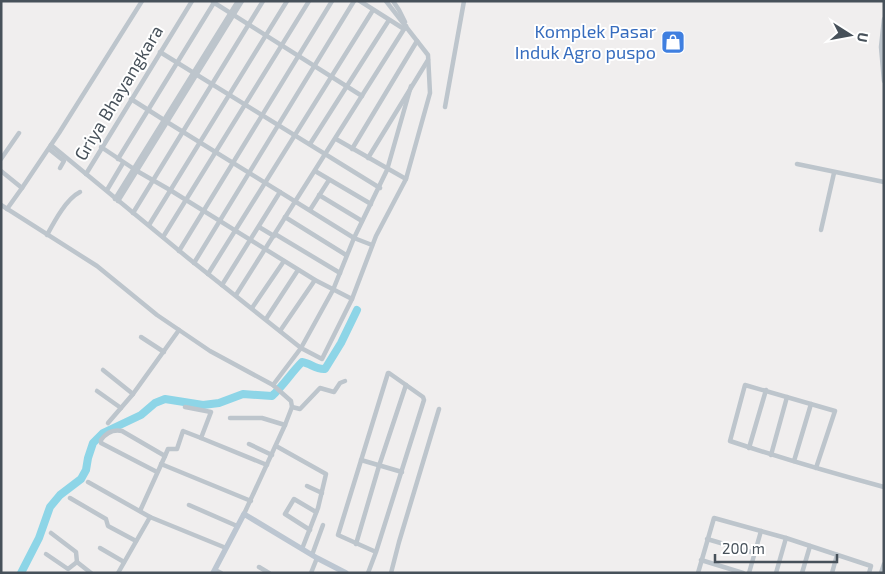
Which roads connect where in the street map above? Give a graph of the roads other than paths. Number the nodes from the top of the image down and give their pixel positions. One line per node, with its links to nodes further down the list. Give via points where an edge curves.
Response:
1 (142, 1): 50 (street)
2 (192, 1): 24 (street, Griya Bhayangkara)
3 (238, 1): 16 (street)
4 (242, 1): 16 (street)
5 (263, 1): 19 (street)
6 (286, 1): 21 (street)
7 (309, 1): 23 (street)
8 (332, 1): 25 (street)
9 (354, 1): 28 (street)
10 (360, 1): 15 (street)
11 (386, 1): 20 (street)
12 (392, 1): 20 (street)
13 (464, 1): 39 (street)
14 (213, 2): 16 (street); 27 (street, Griya Bhayangkara)
15 (373, 10): 18 (street); 30 (street)
16 (232, 14): 19 (street); 29 (street)
17 (884, 19): 31 (street, via 881,47)
18 (389, 20): 20 (street); 33 (street)
19 (249, 24): 21 (street); 32 (street)
20 (406, 27): 22 (street); 36 (street)
21 (266, 35): 23 (street); 35 (street)
22 (417, 41): 26 (street); 52 (street)
23 (282, 45): 25 (street); 38 (street)
24 (160, 52): 27 (street); 37 (street, Griya Bhayangkara)
25 (298, 55): 28 (street); 41 (street)
26 (428, 59): 34 (street); 70 (street, via 430,93)
27 (177, 62): 29 (street); 40 (street, Griya Bhayangkara)
28 (314, 66): 30 (street); 43 (street)
29 (196, 73): 32 (street); 42 (street)
30 (331, 76): 33 (street); 46 (street)
31 (884, 81)
32 (213, 83): 35 (street); 44 (street)
33 (346, 86): 36 (street); 49 (street)
34 (411, 86): 55 (street); 64 (street)
35 (229, 94): 38 (street); 48 (street)
36 (362, 96): 47 (street)
37 (131, 99): 40 (street); 51 (street, Griya Bhayangkara)
38 (246, 105): 41 (street); 53 (street)
39 (445, 107)
40 (148, 110): 42 (street); 56 (street, Griya Bhayangkara)
41 (262, 115): 43 (street); 58 (street)
42 (166, 121): 44 (street); 63 (street)
43 (279, 125): 46 (street); 68 (street)
44 (183, 132): 48 (street); 69 (street)
45 (19, 133): 57 (street)
46 (295, 136): 49 (street); 73 (street)
47 (336, 139): 52 (street); 54 (street)
48 (200, 142): 53 (street); 77 (street)
49 (310, 144): 54 (street)
50 (50, 147): 61 (street, via 64,161); 67 (street); 74 (street)
51 (101, 148): 56 (street); 67 (street, Griya Bhayangkara)
52 (352, 149): 55 (street)
53 (216, 152): 58 (street); 82 (street)
54 (325, 155): 65 (street); 75 (street)
55 (368, 158): 64 (street)
56 (118, 159): 59 (street)
57 (1, 160)
58 (232, 162): 68 (street); 87 (street)
59 (123, 163): 63 (street); 76 (street)
60 (797, 164): 66 (street)
61 (60, 168)
62 (1, 170): 74 (street)
63 (136, 170): 69 (street); 81 (street)
64 (388, 170): 70 (street); 75 (street)
65 (314, 171): 71 (street); 83 (street)
66 (834, 173): 72 (street); 94 (street)
67 (86, 174): 76 (street)
68 (249, 174): 73 (street); 90 (street)
69 (153, 179): 77 (street); 88 (street)
70 (406, 179): 101 (street)
71 (329, 180): 80 (street); 84 (street)
72 (884, 182)
73 (265, 183): 79 (street); 95 (street)
74 (22, 188): 85 (street)
75 (380, 188): 84 (street)
76 (107, 190): 81 (street)
77 (170, 190): 82 (street); 92 (street)
78 (80, 192): 96 (street, via 73,196)
79 (280, 192): 83 (street); 93 (street)
80 (319, 195): 86 (street); 91 (street)
81 (117, 200): 88 (street)
82 (187, 200): 87 (street); 98 (street)
83 (295, 202): 86 (street); 89 (street)
84 (371, 204): 91 (street)
85 (3, 208): 96 (street)
86 (310, 210): 99 (street)
87 (202, 211): 90 (street); 102 (street)
88 (133, 213): 92 (street)
89 (285, 217): 97 (street); 104 (street)
90 (219, 221): 95 (street); 106 (street)
91 (362, 221): 99 (street)
92 (149, 225): 98 (street)
93 (259, 227): 97 (street); 100 (street)
94 (821, 230)
95 (235, 232): 100 (street); 109 (street)
96 (48, 235): 117 (street, via 97,266)
97 (274, 235): 103 (street); 108 (street)
98 (164, 237): 102 (street)
99 (354, 238): 101 (street); 104 (street)
100 (250, 240): 103 (street); 111 (street)
101 (372, 245): 114 (street)
102 (179, 250): 106 (street)
103 (265, 250): 105 (street); 113 (street)
104 (346, 255): 108 (street)
105 (284, 261): 107 (street); 115 (street)
106 (194, 263): 109 (street)
107 (298, 270): 110 (street); 116 (street)
108 (340, 273): 112 (street)
109 (208, 274): 111 (street)
110 (315, 280): 112 (street); 118 (street)
111 (222, 285): 113 (street)
112 (333, 290): 114 (street); 120 (street)
113 (236, 295): 115 (street)
114 (352, 299): 120 (street, via 322,359)
115 (252, 308): 116 (street)
116 (266, 319): 118 (street)
117 (178, 330): 121 (street); 125 (street)
118 (280, 330): 120 (street)
119 (141, 337): 121 (street)
120 (302, 348): 125 (street)
121 (164, 352): 128 (street)
122 (103, 370): 128 (street)
123 (345, 381): 132 (street, via 334,392 320,388 300,409)
124 (406, 385): 145 (street, via 388,373); 149 (street); 152 (street, via 424,400)
125 (275, 387): 132 (street, via 291,401)
126 (766, 390): 129 (street); 141 (street); 141 (street, via 745,385 730,441)
127 (97, 391): 133 (street)
128 (133, 394): 133 (street)
129 (787, 397): 130 (street); 143 (street)
130 (811, 404): 146 (street); 150 (street, via 835,411)
131 (185, 407): 138 (street, via 211,412)
132 (292, 407): 137 (street)
133 (121, 408): 136 (street)
134 (439, 409): 195 (street)
135 (230, 418): 137 (street, via 262,418)
136 (108, 423)
137 (285, 425): 140 (street)
138 (201, 438): 144 (street, via 183,431 176,449 168,449); 148 (street)
139 (249, 444): 142 (street)
140 (276, 446): 142 (street); 156 (street, via 326,473)
141 (750, 448): 143 (street)
142 (272, 455): 148 (street)
143 (771, 455): 146 (street)
144 (164, 456): 147 (street); 151 (street, via 122,431 114,430 101,440 101,443)
145 (361, 460): 149 (street); 172 (street, via 338,535)
146 (794, 461): 150 (street)
147 (160, 464): 151 (street); 158 (street)
148 (267, 465): 158 (street)
149 (379, 466): 152 (street); 172 (street)
150 (816, 468): 155 (street)
151 (156, 472): 160 (street)
152 (402, 472): 177 (street)
153 (88, 482): 160 (street)
154 (307, 486): 156 (street)
155 (884, 487)
156 (322, 493): 161 (street)
157 (70, 498): 171 (street, via 106,519 108,526)
158 (251, 501): 162 (street)
159 (189, 505): 165 (street)
160 (140, 511): 163 (street)
161 (316, 512): 166 (street); 166 (street, via 294,499 285,514)
162 (244, 514): 165 (street); 176 (street)
163 (150, 517): 171 (street); 175 (street)
164 (323, 525): 181 (street)
165 (238, 526): 175 (street)
166 (310, 530): 176 (street)
167 (761, 531): 169 (street); 170 (street, via 714,518); 178 (street)
168 (51, 533): 183 (street, via 76,552)
169 (786, 538): 173 (street); 199 (street)
170 (707, 539): 178 (street); 182 (street)
171 (136, 541): 184 (street)
172 (356, 544): 177 (street)
173 (810, 546): 180 (street); 200 (street)
174 (100, 548): 184 (street)
175 (226, 548): 188 (street)
176 (302, 549): 181 (street)
177 (376, 552): 194 (street)
178 (755, 553): 198 (street)
179 (46, 554): 183 (street, via 66,568)
180 (837, 555): 201 (street); 202 (street, via 871,566)
181 (315, 557): 192 (street); 193 (street)
182 (701, 560): 196 (street); 197 (street)
183 (78, 562): 189 (street)
184 (124, 562): 190 (street)
185 (884, 564): 187 (street)
186 (259, 568): 191 (street)
187 (882, 571)
188 (217, 572)
189 (91, 573)
190 (118, 573)
191 (269, 573)
192 (311, 573)
193 (346, 573)
194 (368, 573)
195 (391, 573)
196 (698, 573)
197 (744, 573)
198 (749, 573)
199 (776, 573)
200 (802, 573)
201 (832, 573)
202 (869, 573)

